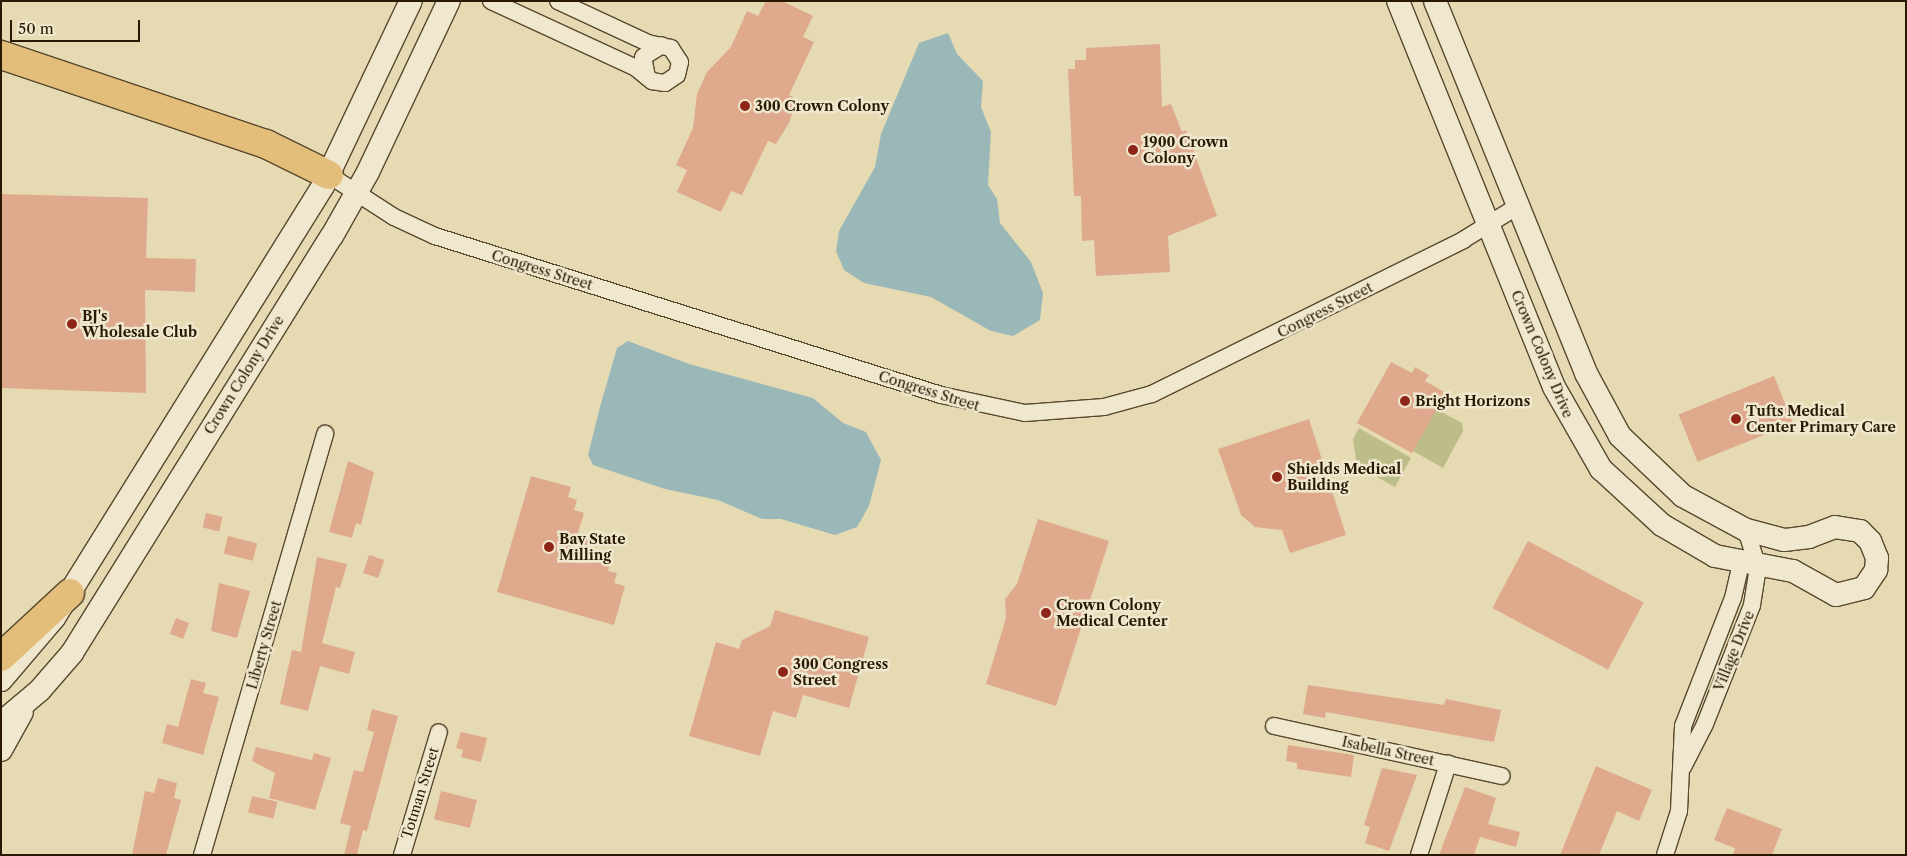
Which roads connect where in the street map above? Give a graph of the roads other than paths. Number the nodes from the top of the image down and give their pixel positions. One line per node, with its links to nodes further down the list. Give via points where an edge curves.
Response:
1 (411, 1): 10 (street)
2 (449, 1): 11 (street, Crown Colony Drive)
3 (491, 1): 9 (street)
4 (558, 1): 7 (street)
5 (1398, 1): 13 (street, Crown Colony Drive)
6 (1435, 1): 12 (street, Crown Colony Drive)
7 (662, 45): 9 (street, via 643,57); 9 (street, via 678,55 678,72 662,84)
8 (1, 55): 10 (highway, via 266,144)
9 (647, 77)
10 (329, 175): 11 (street, Congress Street); 19 (street)
11 (357, 193): 13 (street, Congress Street, via 406,223 457,243 941,395 1025,412 1104,407 1152,394); 22 (street, Crown Colony Drive, via 89,626 61,667)
12 (1518, 206): 13 (street, Congress Street); 15 (street, Crown Colony Drive, via 1592,387 1620,436 1683,496)
13 (1489, 225): 17 (street, Crown Colony Drive, via 1554,387 1596,463 1662,525 1701,549)
14 (325, 434): 29 (street, Liberty Street)
15 (1746, 530): 16 (street, Crown Colony Drive, via 1784,540); 17 (street)
16 (1826, 530): 18 (street, via 1812,542 1807,556); 18 (street, Crown Colony Drive, via 1844,526 1860,531 1875,551 1876,570 1864,588 1851,595 1828,594)
17 (1750, 566): 18 (street, Crown Colony Drive, via 1793,571); 32 (street, Village Drive, via 1733,598 1686,718 1679,811)
18 (1815, 584)
19 (70, 593): 20 (highway); 21 (street, via 40,639)
20 (1, 657)
21 (1, 680)
22 (28, 701): 23 (street, Crown Colony Drive); 26 (street)
23 (1, 723)
24 (1274, 726): 27 (street, Isabella Street)
25 (439, 732): 30 (street, Totman Street)
26 (1, 750)
27 (1448, 764): 28 (street, Isabella Street); 31 (street)
28 (1502, 776)
29 (202, 855)
30 (402, 855)
31 (1419, 855)
32 (1665, 855)

